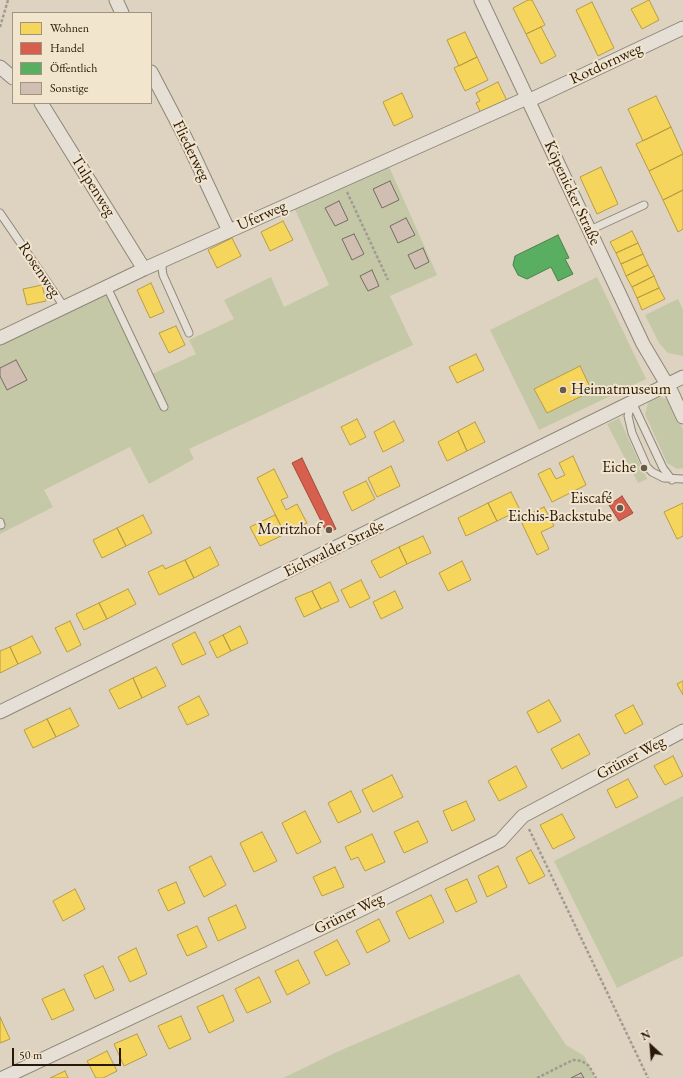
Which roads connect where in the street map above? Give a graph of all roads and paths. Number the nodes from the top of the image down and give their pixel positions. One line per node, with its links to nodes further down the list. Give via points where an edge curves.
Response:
1 (8, 0): 5 (path)
2 (116, 0): 4 (street)
3 (481, 0): 10 (street, Köpenicker Straße)
4 (122, 12)
5 (0, 27)
6 (683, 28): 10 (street, Rotdornweg)
7 (0, 67): 9 (street)
8 (152, 74): 16 (street, Fliederweg)
9 (12, 77)
10 (528, 99): 12 (street, Uferweg); 15 (street, Köpenicker Straße)
11 (42, 104): 18 (street, Tulpenweg)
12 (342, 181): 16 (street, Uferweg); 19 (path)
13 (644, 205): 15 (lane)
14 (0, 213): 21 (lane, Rosenweg)
15 (590, 230): 25 (street, Köpenicker Straße, via 643,344)
16 (229, 231): 17 (street, Uferweg)
17 (164, 260): 18 (street, Uferweg); 22 (lane, via 162,271)
18 (144, 269): 20 (street, Uferweg)
19 (388, 280)
20 (107, 287): 21 (street, Uferweg); 27 (lane)
21 (65, 308): 23 (street, Uferweg)
22 (189, 334)
23 (0, 338)
24 (683, 378): 25 (street, Eichwalder Straße)
25 (667, 385): 26 (street, Eichwalder Straße); 28 (street, Köpenicker Straße)
26 (632, 402): 30 (lane, via 663,468); 30 (lane, via 628,416 632,433 647,467 657,476); 31 (street, Eichwalder Straße)
27 (164, 407)
28 (683, 417)
29 (683, 479): 30 (lane)
30 (672, 480)
31 (0, 712)
32 (683, 731): 33 (street, Grüner Weg)
33 (523, 816): 34 (street, Grüner Weg, via 500,841); 37 (path)
34 (3, 1078)
35 (537, 1078): 36 (path, via 573,1060 582,1060)
36 (596, 1078)
37 (648, 1078)

